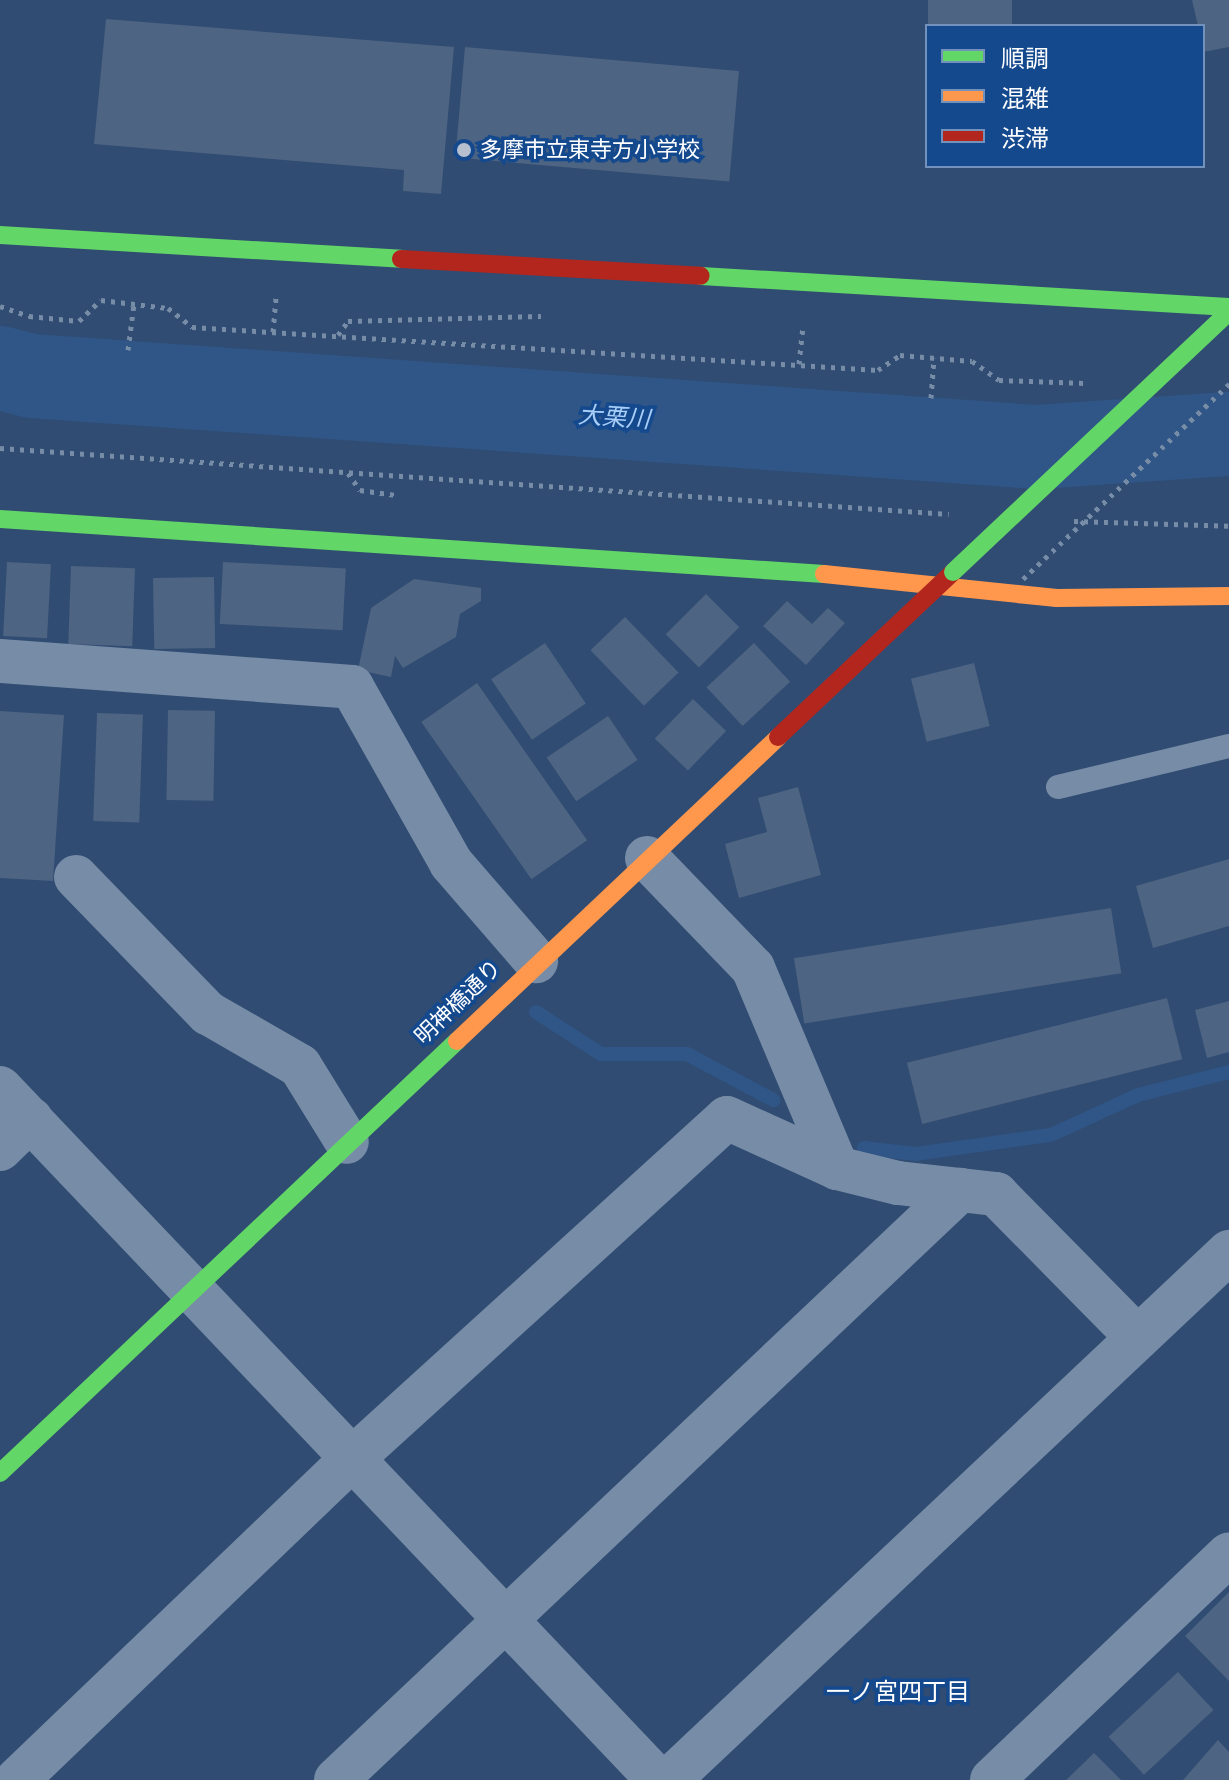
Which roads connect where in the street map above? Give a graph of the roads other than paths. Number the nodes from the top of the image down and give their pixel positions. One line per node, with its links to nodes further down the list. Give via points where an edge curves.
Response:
1 (0, 235): 2 (street)
2 (1227, 312): 4 (street, 明神橋通り, bridge)
3 (0, 519): 4 (street, via 816,573)
4 (937, 587): 5 (street, via 1057,598); 9 (street, 明神橋通り)
5 (1229, 596)
6 (0, 661): 11 (street, via 352,687 451,863)
7 (1229, 746): 8 (lane)
8 (1058, 787)
9 (647, 858): 11 (street, 明神橋通り); 16 (street, via 753,968)
10 (76, 877): 14 (street, via 208,1013 300,1066)
11 (536, 961): 14 (street, 明神橋通り)
12 (0, 1088): 13 (street)
13 (31, 1119): 15 (street); 19 (street)
14 (347, 1142): 19 (street, 明神橋通り)
15 (0, 1149)
16 (837, 1168): 17 (street, via 898,1183); 21 (street, via 727,1118)
17 (960, 1190): 20 (street, via 996,1194); 24 (street)
18 (1229, 1252): 20 (street)
19 (192, 1289): 21 (street); 22 (street, 明神橋通り)
20 (1138, 1338): 28 (street)
21 (353, 1458): 24 (street); 25 (street)
22 (0, 1473)
23 (1229, 1554): 29 (street)
24 (506, 1620): 26 (street); 27 (street)
25 (17, 1780)
26 (336, 1780)
27 (658, 1780)
28 (669, 1780)
29 (992, 1780)

